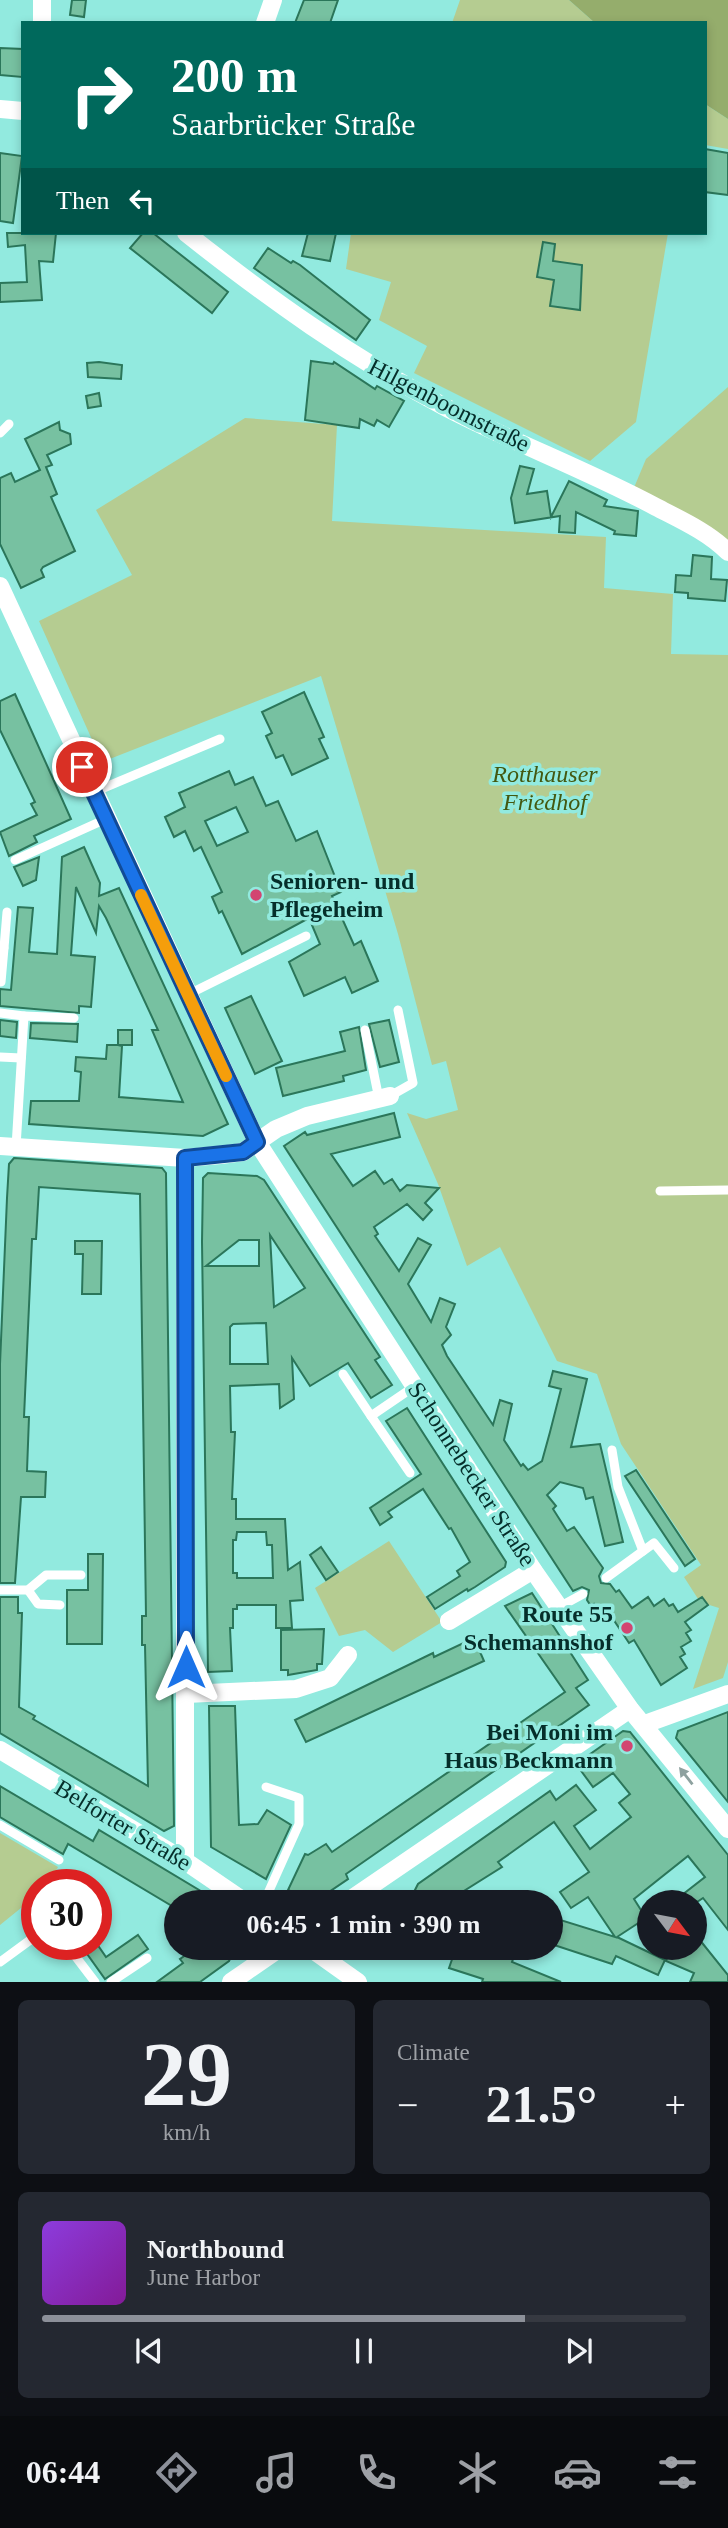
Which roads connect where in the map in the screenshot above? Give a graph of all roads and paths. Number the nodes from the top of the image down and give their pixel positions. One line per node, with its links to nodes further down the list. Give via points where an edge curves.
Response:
1 (42, 0): 3 (street)
2 (273, 0): 4 (street)
3 (42, 21)
4 (266, 21)
5 (189, 235): 8 (street, Hilgenboomstraße, via 297,318 372,367 447,408 629,493 698,529)
6 (9, 424): 7 (lane)
7 (0, 433)
8 (728, 552)
9 (0, 586): 11 (street, Schonnebecker Straße)
10 (220, 739): 11 (lane)
11 (94, 792): 12 (street, Schonnebecker Straße)
12 (106, 819): 13 (lane); 18 (street, Schonnebecker Straße)
13 (15, 860)
14 (7, 912): 16 (lane)
15 (306, 936): 18 (lane)
16 (2, 948): 17 (lane)
17 (1, 982)
18 (187, 995): 27 (street, Schonnebecker Straße)
19 (398, 1010): 26 (lane, via 412,1083)
20 (0, 1013): 21 (lane)
21 (24, 1016): 22 (lane); 25 (lane)
22 (74, 1018)
23 (365, 1030): 26 (lane)
24 (0, 1057): 25 (lane)
25 (21, 1058): 28 (lane)
26 (385, 1097): 27 (street, via 307,1116)
27 (257, 1142): 29 (street, via 243,1152); 33 (street, Schonnebecker Straße)
28 (8, 1146): 29 (street)
29 (185, 1158): 49 (street)
30 (728, 1190): 31 (lane)
31 (660, 1191)
32 (343, 1374): 34 (lane)
33 (415, 1386): 34 (lane); 39 (street, Schonnebecker Straße)
34 (371, 1416): 36 (lane)
35 (612, 1450): 37 (lane, via 618,1487)
36 (410, 1474)
37 (643, 1551): 38 (lane, via 654,1543); 41 (lane)
38 (674, 1569)
39 (533, 1570): 46 (street, Schonnebecker Straße); 47 (street)
40 (81, 1575): 43 (lane, via 46,1575)
41 (606, 1578)
42 (0, 1590): 43 (lane)
43 (28, 1590): 45 (lane, via 38,1604)
44 (583, 1594): 46 (lane)
45 (60, 1605)
46 (561, 1606): 51 (street, Schonnebecker Straße)
47 (449, 1621)
48 (348, 1655): 49 (street, via 330,1678 296,1689)
49 (186, 1694): 58 (street)
50 (728, 1694): 52 (street)
51 (630, 1709): 52 (street, Schonnebecker Straße); 61 (street)
52 (645, 1724): 56 (street, Schonnebecker Straße, one-way to 52)
53 (0, 1750): 58 (street, Belforter Straße)
54 (266, 1787): 60 (lane, via 299,1798 299,1824)
55 (0, 1825): 57 (lane)
56 (728, 1829)
57 (58, 1860)
58 (185, 1861): 59 (street, Belforter Straße)
59 (227, 1890)
60 (269, 1890)
61 (364, 1890)
62 (21, 1947): 67 (lane)
63 (147, 1958): 69 (lane)
64 (78, 1960): 68 (lane)
65 (263, 1960): 70 (street)
66 (327, 1960): 71 (street)
67 (0, 1962)
68 (95, 1982)
69 (111, 1982)
70 (231, 1982)
71 (358, 1982)

